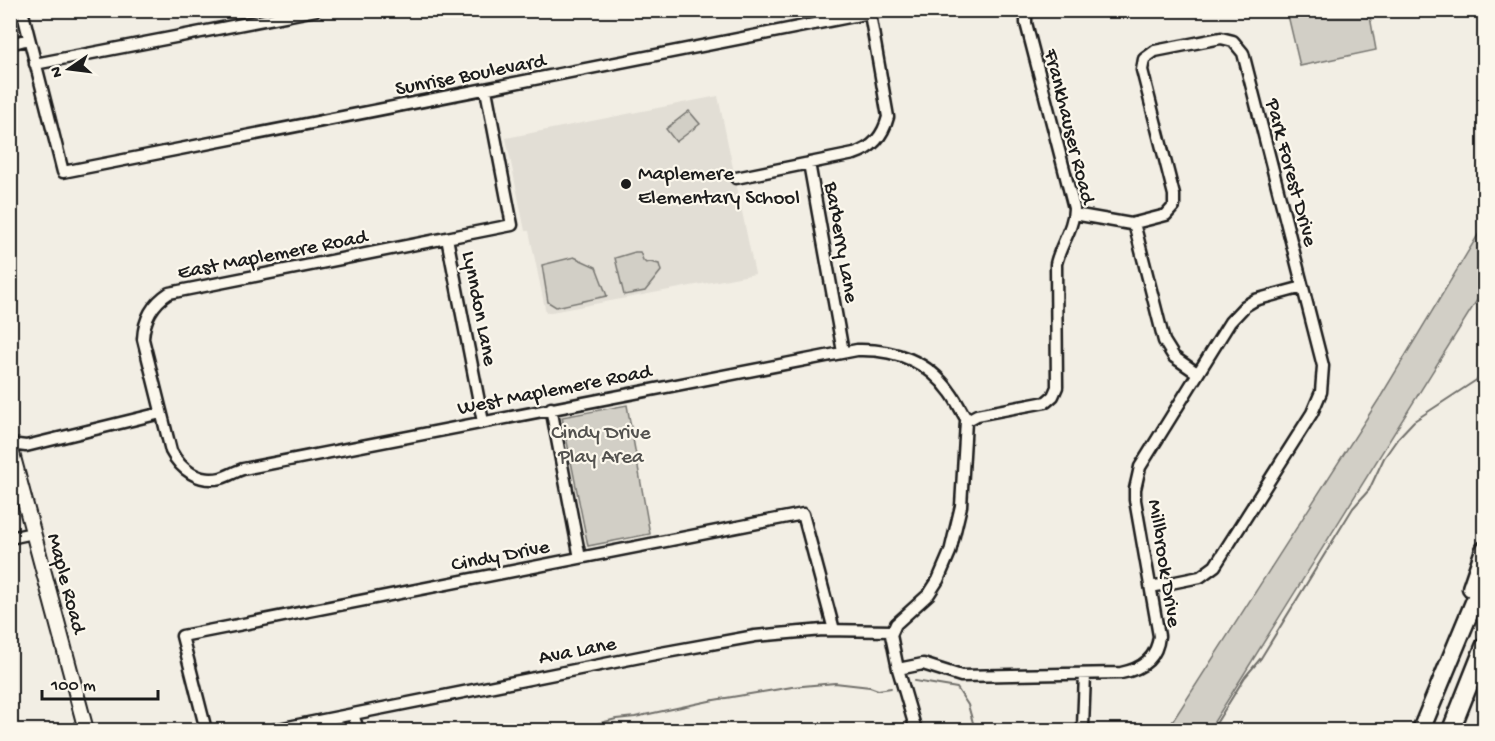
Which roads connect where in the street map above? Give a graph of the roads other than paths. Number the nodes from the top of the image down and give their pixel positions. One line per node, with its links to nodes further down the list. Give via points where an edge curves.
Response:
1 (22, 10): 6 (street)
2 (316, 10): 8 (street)
3 (885, 10): 5 (street, Sunrise Boulevard)
4 (1026, 10): 12 (street, Frankhauser Road)
5 (870, 14): 9 (street, Sunrise Boulevard); 10 (street, Barberry Lane, via 888,117 885,130 859,153)
6 (29, 39): 7 (street); 8 (street)
7 (10, 44)
8 (35, 64): 9 (street, Sunrise Boulevard, via 63,172)
9 (486, 90): 14 (street, East Maplemere Road, via 512,225)
10 (809, 163): 11 (street); 16 (street, Barberry Lane)
11 (736, 178)
12 (1074, 214): 13 (street, Park Forest Drive); 20 (street, Frankhauser Road, via 1056,264 1055,393 1044,403)
13 (1134, 223): 15 (street, Park Forest Drive, via 1166,215 1175,200 1142,70 1144,59 1155,51 1228,39 1243,52); 17 (street, via 1164,341 1174,357)
14 (447, 238): 19 (street, East Maplemere Road, via 169,293 149,312 143,330); 21 (street, Lynndon Lane)
15 (1303, 287): 17 (street, Millbrook Drive, via 1264,296 1245,306 1230,322); 28 (street, Park Forest Drive, via 1323,366 1321,392 1312,413 1215,566 1200,577)
16 (843, 352): 18 (street, West Maplemere Road); 20 (street, West Maplemere Road, via 871,349 912,359 943,383)
17 (1197, 374): 28 (street, Millbrook Drive, via 1137,478 1135,500)
18 (551, 408): 21 (street, West Maplemere Road); 26 (street)
19 (161, 413): 21 (street, West Maplemere Road, via 171,451 181,466 194,475 213,479 243,469); 22 (street, via 26,446)
20 (967, 420): 30 (street, via 961,506 950,552 929,594)
21 (483, 422)
22 (10, 445): 23 (main road, Maple Road)
23 (33, 532): 24 (street); 36 (main road, Maple Road)
24 (10, 538)
25 (1485, 550): 34 (highway)
26 (580, 558): 29 (street, Cindy Drive, via 803,514); 37 (street, Cindy Drive, via 182,636)
27 (1485, 578): 34 (highway)
28 (1151, 587): 33 (street, Millbrook Drive, via 1160,636 1150,659 1130,671)
29 (834, 630): 30 (street, Ava Lane); 35 (street, Ava Lane, via 719,642)
30 (892, 631): 32 (street)
31 (1485, 647): 43 (highway)
32 (898, 669): 33 (street, Millbrook Drive, via 923,664 961,676); 40 (street)
33 (1085, 674): 41 (street)
34 (1437, 692): 42 (highway)
35 (354, 714): 38 (street, Ava Lane); 39 (street)
36 (86, 730)
37 (206, 730)
38 (273, 730)
39 (358, 730)
40 (916, 730)
41 (1080, 730)
42 (1421, 730)
43 (1452, 730)

